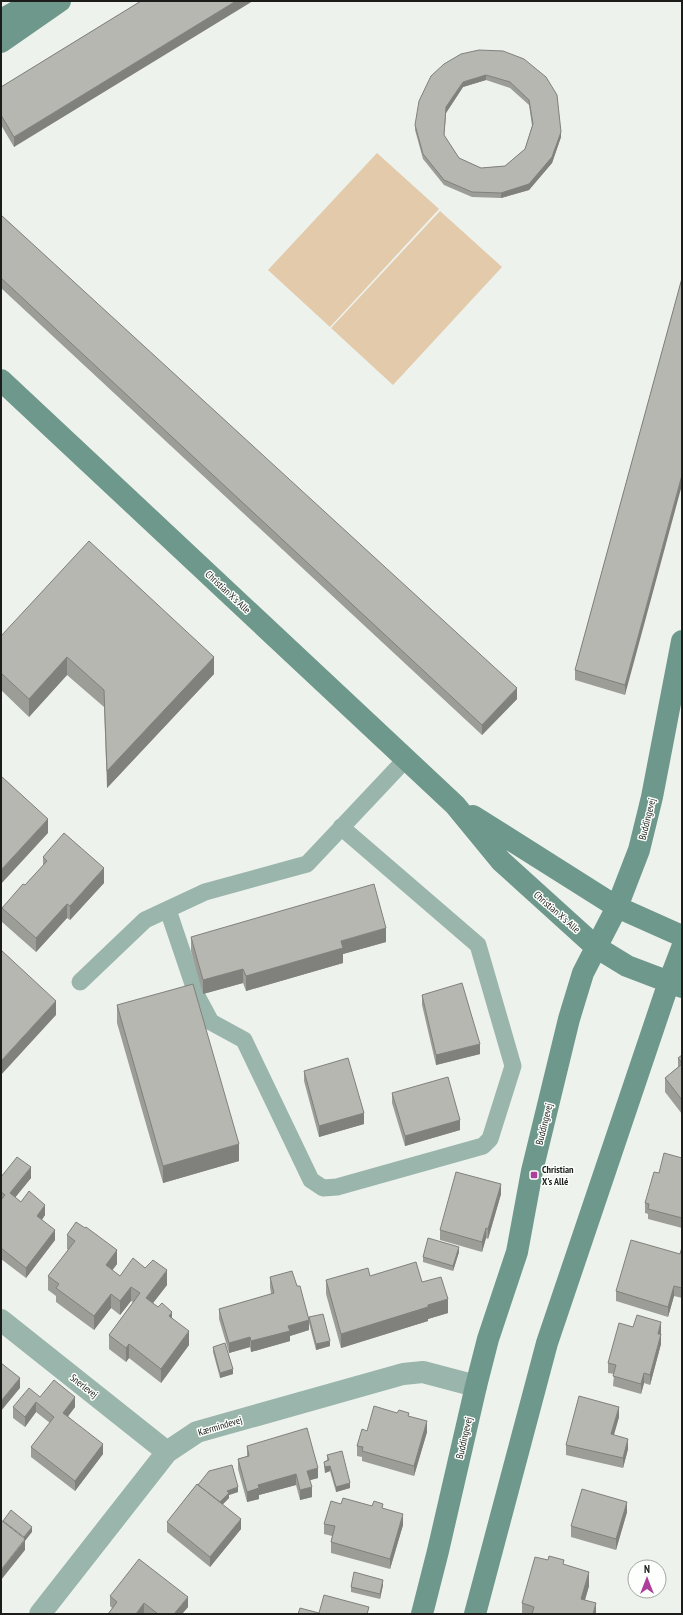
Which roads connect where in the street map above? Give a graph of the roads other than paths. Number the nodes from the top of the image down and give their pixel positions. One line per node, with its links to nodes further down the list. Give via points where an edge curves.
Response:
1 (35, 1): 3 (street)
2 (60, 1): 4 (street)
3 (1, 20)
4 (1, 42)
5 (1, 380): 7 (street, Christian X's Alle)
6 (682, 641): 10 (street, Buddingevej, via 652,797 639,850)
7 (406, 759): 8 (street, Christian X's Alle); 9 (lane)
8 (455, 805): 10 (street, Christian X's Alle); 13 (street, Christian X's Alle, via 501,861)
9 (341, 828): 11 (lane, via 307,864 205,892); 11 (lane, via 478,945 513,1066 490,1139 483,1146 337,1187 323,1188 311,1180 244,1040 211,1022 197,996)
10 (617, 908): 12 (street, Christian X's Alle); 13 (street, Buddingevej)
11 (168, 910): 15 (lane, via 145,920)
12 (682, 936)
13 (596, 947): 16 (street, Christian X's Alle, via 627,966); 18 (street, Buddingevej, via 583,973 569,1019 532,1171 516,1252)
14 (682, 948): 16 (street)
15 (80, 982)
16 (675, 984): 22 (street, via 547,1343)
17 (1, 1320): 19 (street, Snerlevej)
18 (476, 1386): 19 (street, Kærmindevej, via 423,1372 403,1374 197,1432); 21 (street, Buddingevej)
19 (167, 1452): 20 (street, Kærmindevej)
20 (40, 1614)
21 (422, 1614)
22 (475, 1614)

